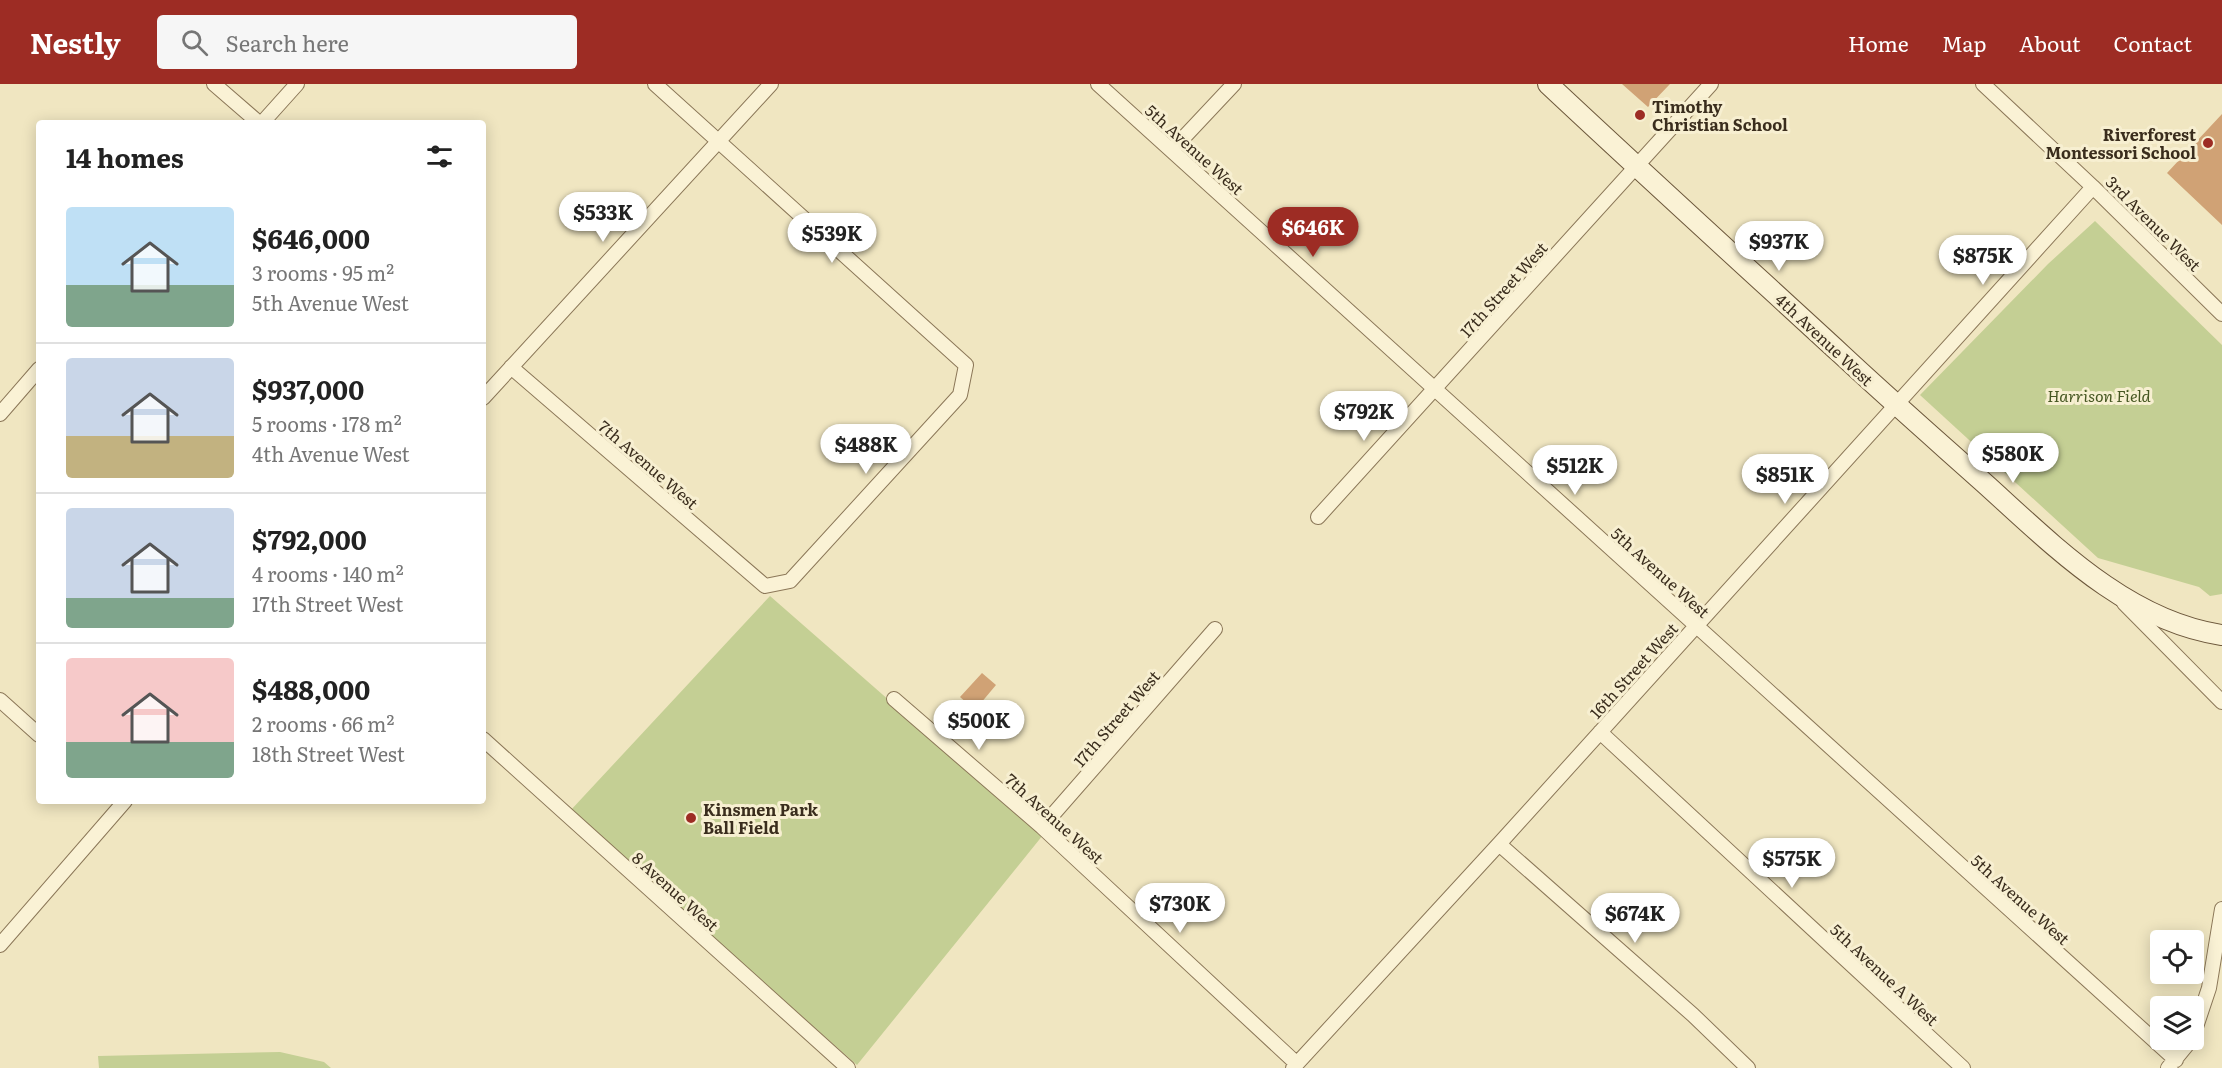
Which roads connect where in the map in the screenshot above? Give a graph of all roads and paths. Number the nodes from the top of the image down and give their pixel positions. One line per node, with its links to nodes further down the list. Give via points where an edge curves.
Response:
1 (214, 84): 10 (street)
2 (297, 84): 11 (street)
3 (655, 84): 12 (street)
4 (771, 84): 12 (street)
5 (1098, 84): 13 (street, 5th Avenue West)
6 (1234, 84): 13 (street)
7 (1548, 84): 14 (street, 4th Avenue West)
8 (1711, 84): 14 (street, 17th Street West)
9 (1983, 84): 15 (street, 3rd Avenue West)
10 (257, 120)
11 (264, 120)
12 (719, 141): 17 (street); 17 (street, 7th Avenue West, via 966,365 960,395 790,581 765,586)
13 (1172, 150): 19 (street, 5th Avenue West)
14 (1636, 167): 19 (street, 17th Street West); 21 (street, 4th Avenue West)
15 (2093, 187): 16 (street, 3rd Avenue West); 21 (street, 16th Street West)
16 (2222, 314)
17 (511, 367): 20 (street)
18 (36, 372): 22 (street)
19 (1434, 389): 23 (street, 17th Street West); 25 (street, 5th Avenue West)
20 (486, 395)
21 (1897, 406): 24 (street, 4th Avenue West, via 2051,543); 25 (street, 16th Street West)
22 (0, 414)
23 (1318, 517)
24 (2108, 587): 27 (street, 4th Avenue West, via 2170,621); 30 (street, 4th Avenue West)
25 (1695, 626): 32 (street, 16th Street West); 41 (street, 5th Avenue West)
26 (1215, 630): 35 (street, 17th Street West)
27 (2222, 635)
28 (894, 699): 35 (street, 7th Avenue West)
29 (0, 700): 31 (street)
30 (2222, 702)
31 (36, 732)
32 (1600, 732): 36 (street, 16th Street West); 45 (street, 5th Avenue A West)
33 (486, 742): 43 (street, 8 Avenue West)
34 (118, 804): 38 (street)
35 (1042, 827): 42 (street, 7th Avenue West)
36 (1499, 844): 42 (street, 16th Street West); 44 (street)
37 (2222, 909): 39 (street)
38 (0, 945)
39 (2204, 1003)
40 (2183, 1050): 41 (street)
41 (2172, 1064)
42 (1295, 1066)
43 (848, 1068)
44 (1748, 1068)
45 (1963, 1068)

